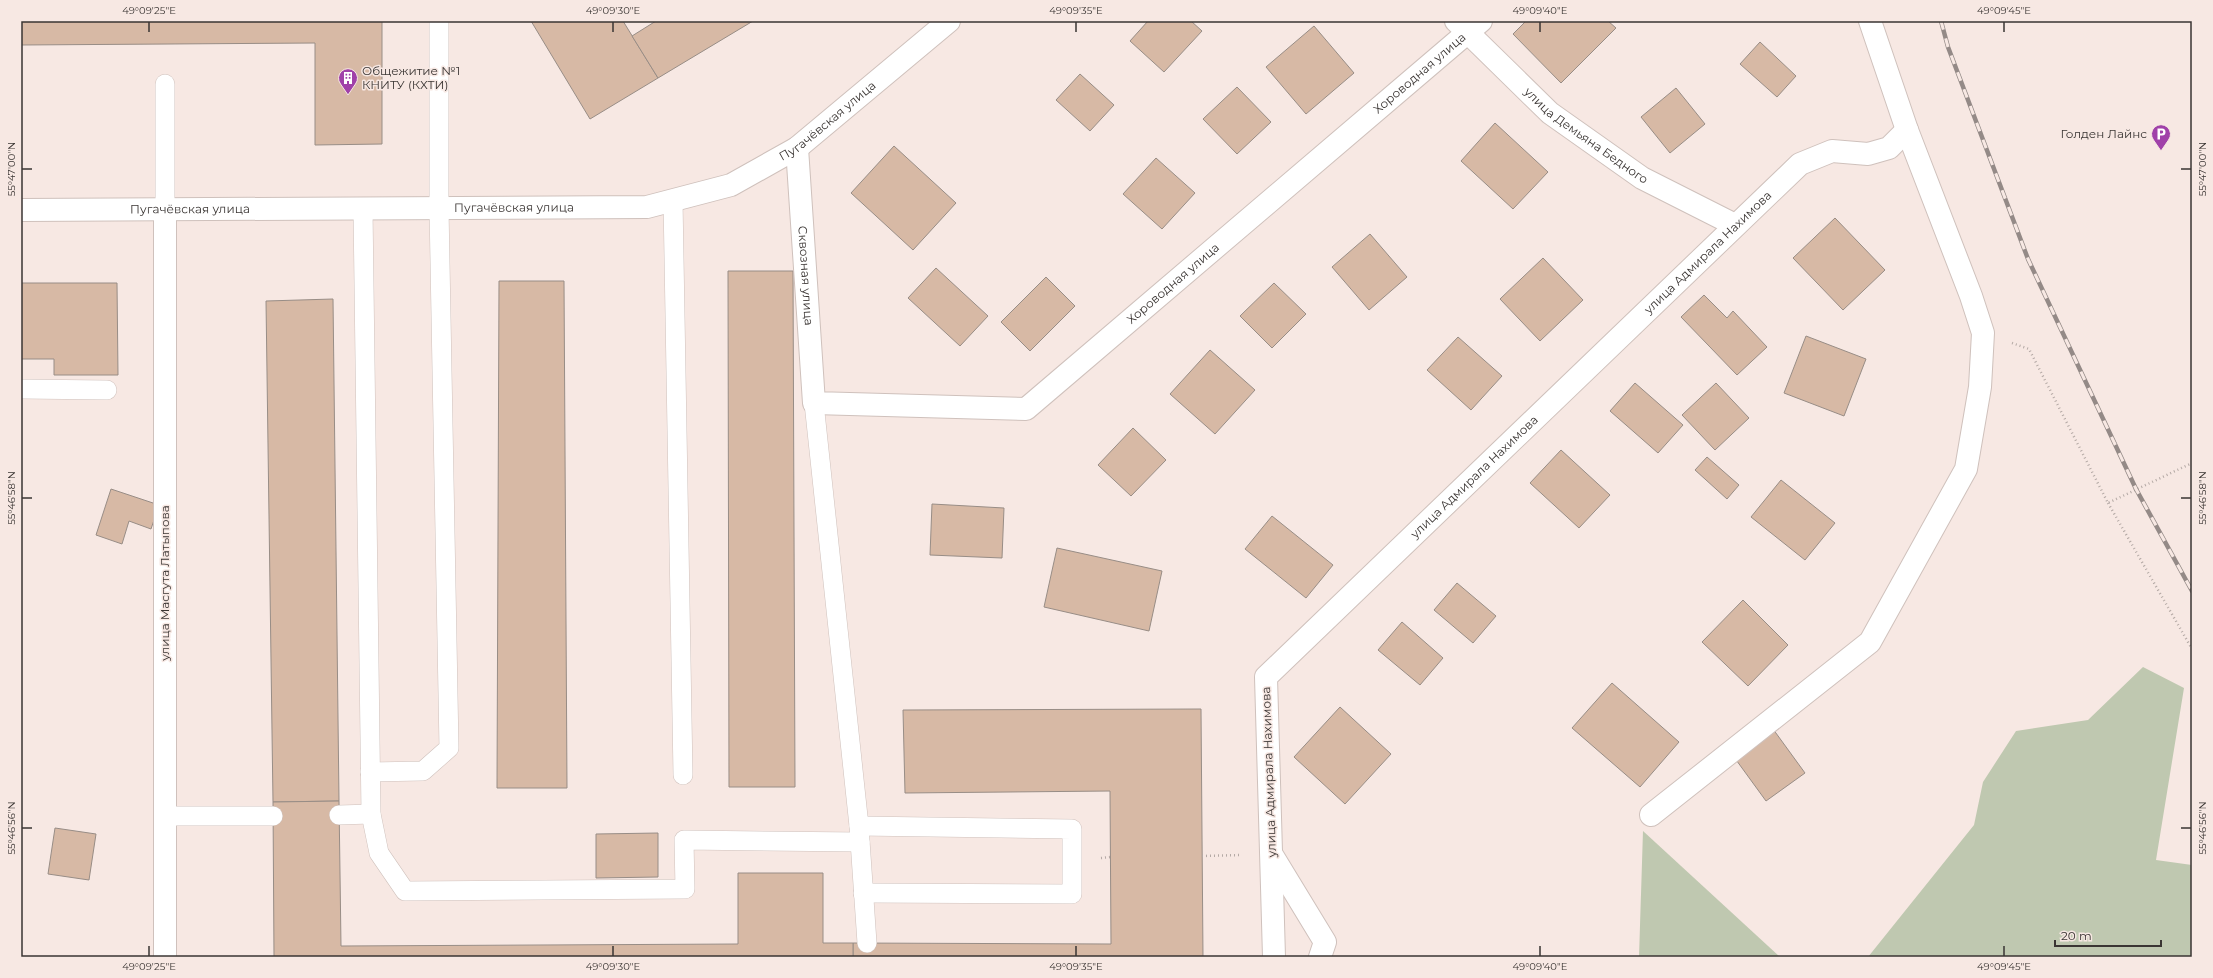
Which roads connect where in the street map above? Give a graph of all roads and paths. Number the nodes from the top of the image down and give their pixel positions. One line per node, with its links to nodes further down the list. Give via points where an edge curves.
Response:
1 (439, 21): 9 (lane)
2 (949, 21): 7 (street, Пугачёвская улица)
3 (1870, 21): 6 (street)
4 (1469, 25): 13 (street, улица Демьяна Бедного, via 1550,113 1642,178); 17 (street, Хороводная улица, via 1026,410)
5 (165, 84): 12 (lane)
6 (1907, 130): 13 (street, улица Адмирала Нахимова, via 1889,148 1868,154 1832,151 1800,164); 14 (street)
7 (797, 148): 8 (street, Пугачёвская улица, via 731,185); 17 (street, Сквозная улица)
8 (673, 200): 9 (street, Пугачёвская улица, via 647,207); 22 (lane)
9 (439, 208): 10 (street, Пугачёвская улица); 21 (lane, via 449,748 422,771)
10 (363, 209): 12 (street, Пугачёвская улица); 21 (lane)
11 (21, 210): 12 (street, Пугачёвская улица)
12 (165, 210): 26 (street, улица Масгута Латыпова)
13 (1735, 225): 29 (street, улица Адмирала Нахимова, via 1266,677)
14 (1983, 333): 19 (path, via 2029,349); 25 (street, via 1980,387 1966,469 1870,642)
15 (21, 389): 16 (lane)
16 (107, 390)
17 (814, 403): 28 (lane)
18 (2192, 463): 19 (path)
19 (2108, 503): 20 (path)
20 (2192, 649)
21 (370, 772): 23 (lane)
22 (683, 775)
23 (371, 814): 24 (lane); 28 (lane, via 380,853 405,891 685,889 684,840)
24 (339, 815)
25 (1651, 815)
26 (165, 816): 27 (lane); 33 (street, улица Масгута Латыпова)
27 (273, 816)
28 (859, 834): 31 (lane); 31 (lane, via 1072,829 1072,894)
29 (1271, 854): 30 (path); 34 (street, улица Адмирала Нахимова); 35 (street, via 1325,942)
30 (1202, 856)
31 (863, 893): 32 (lane)
32 (867, 943)
33 (165, 957)
34 (1274, 957)
35 (1320, 957)

